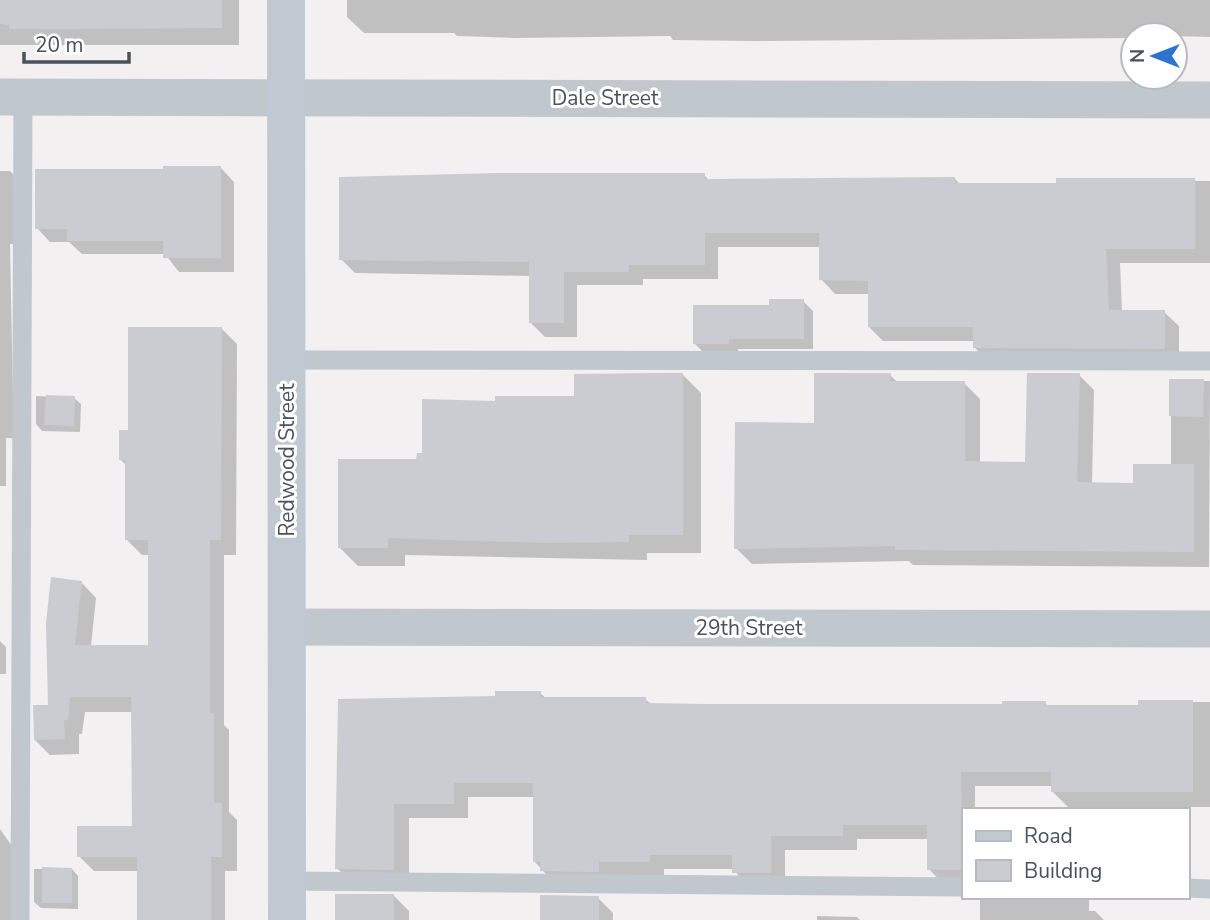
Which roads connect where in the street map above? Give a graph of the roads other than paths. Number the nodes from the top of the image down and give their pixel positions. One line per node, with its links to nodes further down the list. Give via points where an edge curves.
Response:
1 (286, 0): 3 (street, Redwood Street)
2 (12, 97): 3 (street, Dale Street); 13 (lane)
3 (286, 97): 4 (street, Dale Street); 5 (street, Redwood Street)
4 (1210, 100)
5 (287, 360): 6 (lane); 7 (street, Redwood Street)
6 (1210, 361)
7 (288, 627): 8 (street, 29th Street); 9 (street, Redwood Street)
8 (1210, 629)
9 (287, 881): 10 (lane); 14 (street, Redwood Street)
10 (962, 887)
11 (1189, 888): 12 (lane)
12 (1210, 889)
13 (20, 920)
14 (287, 920)

